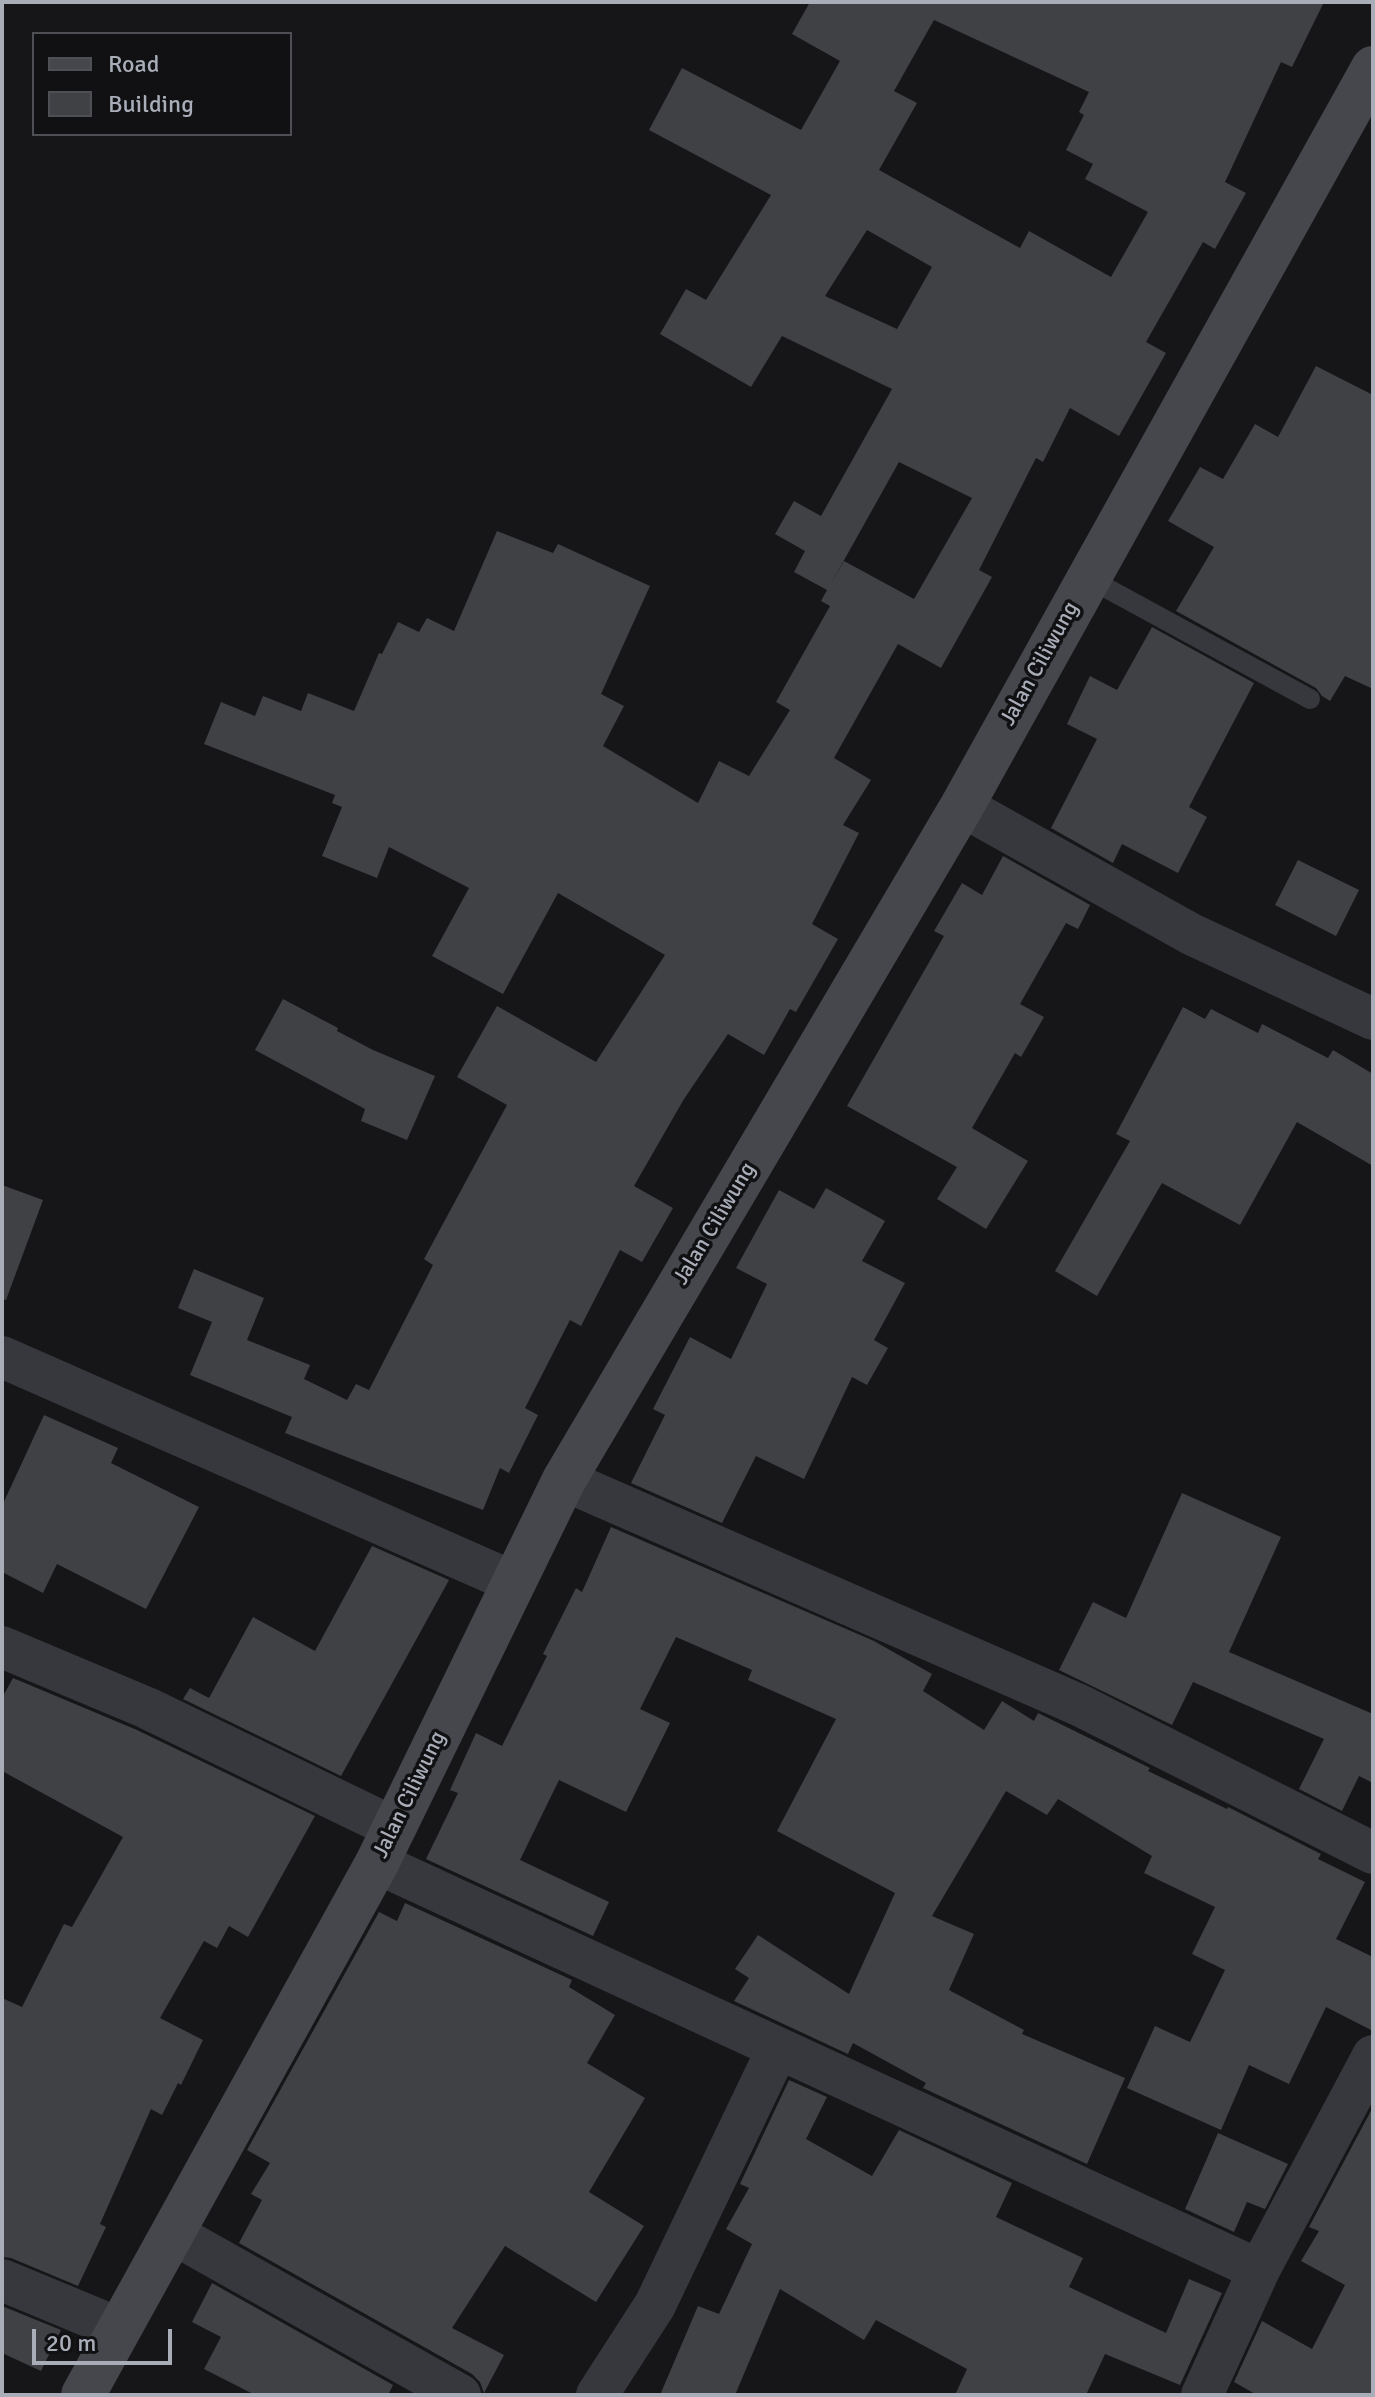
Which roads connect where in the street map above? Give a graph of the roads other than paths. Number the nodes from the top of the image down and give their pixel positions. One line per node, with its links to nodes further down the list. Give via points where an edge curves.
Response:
1 (1373, 68): 2 (main road, Jalan Ciliwung)
2 (1088, 578): 3 (lane); 4 (main road, Jalan Ciliwung)
3 (1310, 699)
4 (962, 806): 5 (street, via 1191,934); 7 (main road, Jalan Ciliwung)
5 (1373, 1019)
6 (2, 1357): 8 (street)
7 (564, 1480): 8 (main road, Jalan Ciliwung); 11 (street, via 1079,1705)
8 (513, 1582): 10 (main road, Jalan Ciliwung)
9 (2, 1647): 10 (street, via 147,1708)
10 (386, 1845): 12 (street); 14 (main road, Jalan Ciliwung)
11 (1373, 1853)
12 (778, 2048): 15 (street); 20 (street, via 655,2305)
13 (1373, 2056): 15 (street)
14 (172, 2233): 17 (main road, Jalan Ciliwung); 19 (street)
15 (1259, 2270): 21 (street)
16 (2, 2280): 17 (street)
17 (120, 2329): 18 (main road, Jalan Ciliwung)
18 (83, 2395)
19 (460, 2395)
20 (597, 2395)
21 (1202, 2395)

